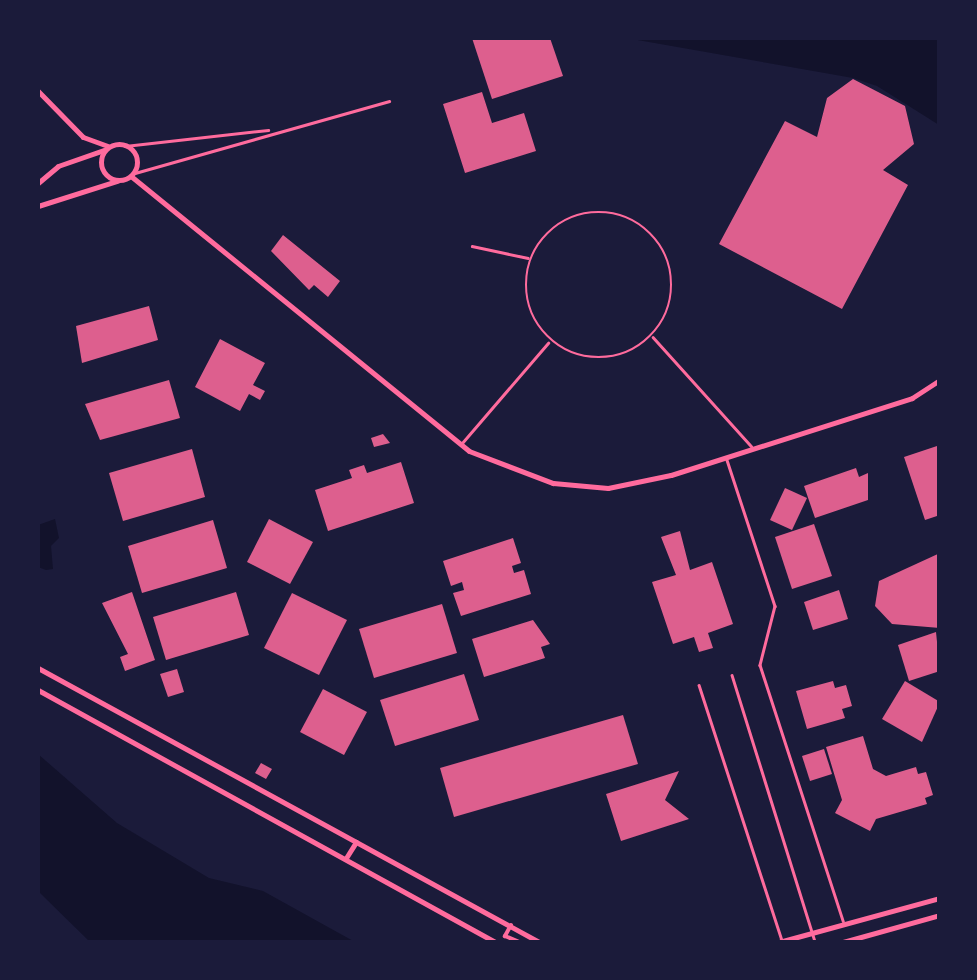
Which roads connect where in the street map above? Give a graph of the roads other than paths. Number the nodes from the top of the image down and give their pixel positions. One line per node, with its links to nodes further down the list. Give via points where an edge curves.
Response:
1 (38, 90): 5 (street, via 83,136)
2 (389, 101): 3 (lane)
3 (274, 130): 4 (lane); 6 (lane)
4 (125, 146): 5 (street); 6 (street, via 137,162)
5 (106, 148): 7 (street, via 103,168); 8 (street, via 58,166)
6 (134, 175): 7 (street); 15 (street)
7 (120, 180): 9 (street)
8 (38, 183)
9 (38, 206)
10 (472, 246): 11 (lane)
11 (530, 258): 12 (lane, via 547,232 574,216 608,212 640,224 670,265 670,302); 13 (lane, via 526,303)
12 (652, 336): 13 (lane, via 613,357 569,353); 16 (lane)
13 (550, 341): 15 (lane)
14 (940, 380): 16 (street, via 912,398)
15 (460, 444): 17 (street, via 536,478 608,488)
16 (752, 447): 17 (street)
17 (726, 456): 28 (lane, via 776,606 760,665)
18 (38, 668): 22 (street)
19 (732, 674): 30 (lane)
20 (699, 685): 34 (lane)
21 (38, 690): 23 (street)
22 (176, 745): 23 (street); 24 (street)
23 (167, 761): 25 (street)
24 (356, 842): 25 (street); 29 (street)
25 (346, 858): 31 (street)
26 (940, 898): 28 (street)
27 (940, 915): 36 (street)
28 (843, 925): 30 (street)
29 (511, 926): 32 (street, via 505,936); 33 (street)
30 (812, 933): 34 (street); 35 (lane)
31 (496, 942)
32 (519, 942)
33 (540, 942)
34 (781, 942)
35 (814, 942)
36 (845, 942)

